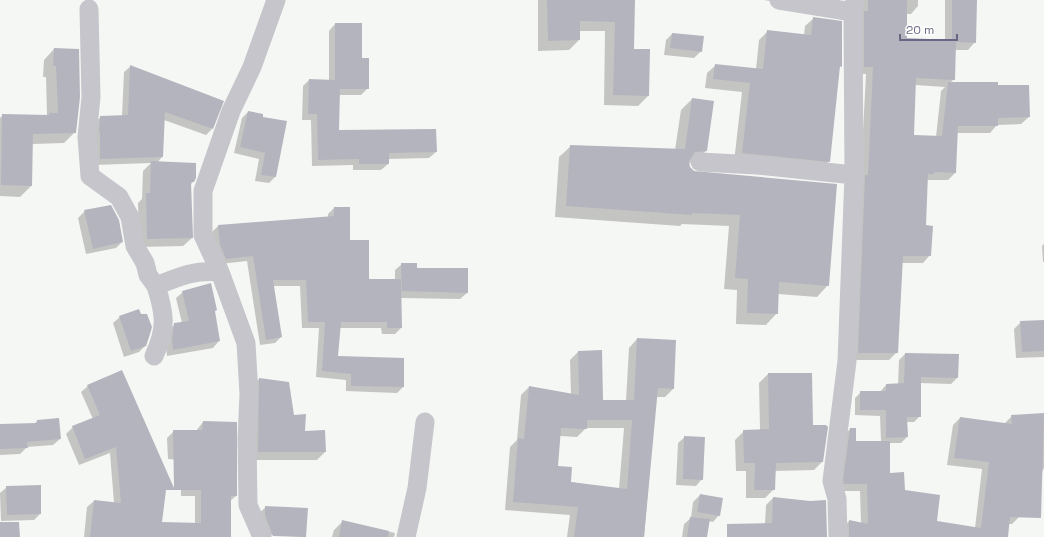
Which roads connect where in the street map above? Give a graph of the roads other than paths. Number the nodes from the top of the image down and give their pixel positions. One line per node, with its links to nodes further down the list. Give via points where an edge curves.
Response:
1 (276, 0): 7 (street, via 252,67 231,111 203,191 203,235)
2 (779, 0): 3 (street)
3 (854, 6): 6 (street)
4 (89, 9): 8 (street, via 91,97 87,137 90,176 119,197 130,217 135,246)
5 (700, 162): 6 (street)
6 (854, 175): 13 (street, via 847,361 832,481 837,499)
7 (220, 272): 8 (street, via 205,270); 11 (street, via 246,343 249,394 248,506)
8 (156, 286): 9 (street, via 163,308 162,337)
9 (154, 356)
10 (425, 422): 12 (street, via 417,488)
11 (262, 537)
12 (406, 537)
13 (838, 537)

